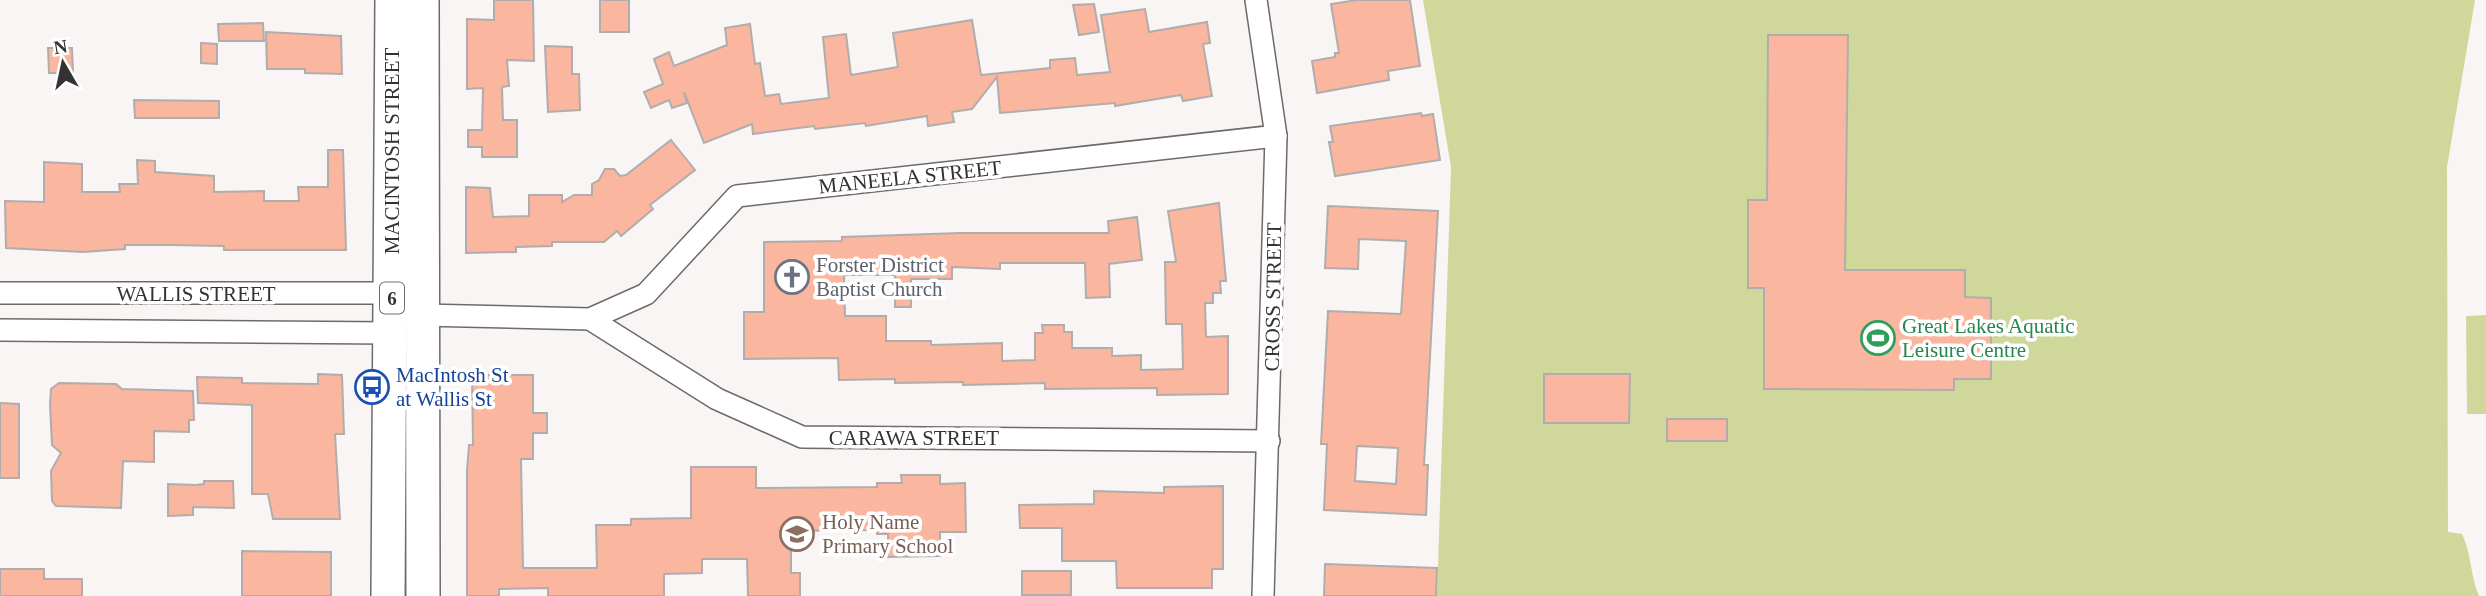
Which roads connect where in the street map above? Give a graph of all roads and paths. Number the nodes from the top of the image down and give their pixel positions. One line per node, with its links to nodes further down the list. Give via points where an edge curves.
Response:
1 (392, 0): 6 (main road, MACINTOSH STREET / 6)
2 (422, 0): 7 (main road, MACINTOSH STREET / 6)
3 (1256, 0): 4 (street, CROSS STREET)
4 (1276, 136): 8 (street, MANEELA STREET, via 737,196 646,295); 11 (street, CROSS STREET)
5 (0, 293): 6 (street, WALLIS STREET)
6 (392, 293): 10 (main road, MACINTOSH STREET / 6)
7 (422, 315): 8 (street); 13 (main road, MACINTOSH STREET / 6)
8 (590, 319): 11 (street, CARAWA STREET, via 717,399 802,437)
9 (0, 330): 10 (street, WALLIS STREET)
10 (392, 333): 12 (main road, MACINTOSH STREET / 6)
11 (1269, 441): 14 (street, CROSS STREET)
12 (388, 596)
13 (423, 596)
14 (1263, 596)

